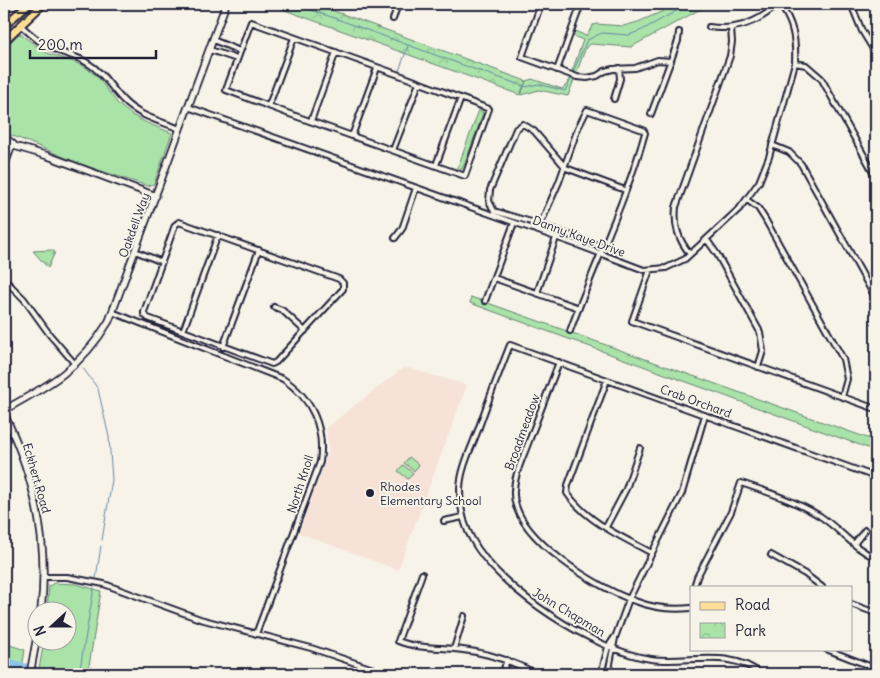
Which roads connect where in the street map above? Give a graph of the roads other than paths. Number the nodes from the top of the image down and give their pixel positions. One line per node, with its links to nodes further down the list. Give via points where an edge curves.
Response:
1 (28, 4): 9 (main road)
2 (43, 4): 11 (main road)
3 (226, 4): 18 (street, Oakdell Way)
4 (398, 4): 10 (street)
5 (541, 4): 31 (street, via 522,57)
6 (581, 4): 31 (street)
7 (779, 4): 14 (street, via 761,18); 28 (street, Danny Kaye Drive, via 793,32)
8 (851, 4): 24 (street)
9 (15, 16): 12 (main road); 16 (main road, via 15,23)
10 (392, 19)
11 (20, 24): 19 (main road); 39 (street, via 46,46 80,58 94,67 136,111)
12 (4, 26)
13 (709, 27): 14 (street)
14 (731, 28): 66 (street, via 730,56 676,206 675,222 679,237)
15 (680, 32): 27 (street)
16 (4, 35)
17 (294, 38): 22 (street, via 251,22); 23 (street); 35 (street)
18 (213, 40): 20 (street); 21 (street, Oakdell Way)
19 (4, 41)
20 (229, 46): 22 (street); 25 (street)
21 (210, 50): 25 (street); 36 (street, Oakdell Way)
22 (240, 51): 26 (street)
23 (336, 52): 29 (street); 38 (street)
24 (876, 54)
25 (226, 55): 26 (street)
26 (237, 59): 35 (street, via 226,90)
27 (671, 62): 30 (street, via 658,60 635,68); 37 (street)
28 (795, 63): 44 (street, Danny Kaye Drive); 49 (street, via 806,66 821,78)
29 (377, 68): 32 (street); 40 (street)
30 (619, 68): 31 (street, via 604,69 597,76 587,78); 34 (street, via 620,79)
31 (557, 70)
32 (419, 83): 33 (street); 45 (street)
33 (461, 98): 46 (street); 46 (street, via 489,109 465,176)
34 (614, 99)
35 (269, 105): 38 (street)
36 (188, 107): 39 (street, Oakdell Way); 50 (street, Danny Kaye Drive)
37 (651, 114)
38 (310, 121): 40 (street)
39 (180, 129): 52 (street, Oakdell Way)
40 (352, 136): 45 (street)
41 (4, 137): 43 (street)
42 (4, 143): 43 (street)
43 (13, 144): 48 (street); 52 (street)
44 (772, 145): 53 (street, Danny Kaye Drive, via 765,168); 72 (street, via 789,152 801,164)
45 (394, 150): 46 (street)
46 (436, 165)
47 (564, 166): 51 (street); 51 (street, via 587,110 643,130 643,142); 55 (street); 55 (street, via 534,131 523,124 516,129 490,190 489,201 494,211)
48 (4, 168)
49 (876, 177)
50 (416, 188): 54 (street, Danny Kaye Drive); 59 (street, via 402,230)
51 (625, 190): 62 (street)
52 (156, 196): 64 (street, Oakdell Way)
53 (747, 200): 61 (street, Danny Kaye Drive); 86 (street, via 765,219 843,359 847,375)
54 (514, 223): 56 (street, Danny Kaye Drive); 69 (street)
55 (540, 225): 56 (street); 57 (street); 62 (street)
56 (535, 230): 57 (street, Danny Kaye Drive)
57 (541, 232): 60 (street, Danny Kaye Drive)
58 (218, 235): 63 (street); 67 (street, via 177,222); 79 (street)
59 (395, 238)
60 (556, 238): 65 (street, Danny Kaye Drive); 71 (street)
61 (707, 240): 66 (street, Danny Kaye Drive); 84 (street, via 718,254 760,332 763,351)
62 (603, 247): 65 (street)
63 (259, 250): 77 (street, via 340,279 343,283 341,291); 81 (street)
64 (135, 251): 67 (street); 76 (street, Oakdell Way)
65 (600, 254): 68 (street, Danny Kaye Drive); 75 (street)
66 (690, 254): 68 (street, Danny Kaye Drive, via 671,267)
67 (162, 262): 79 (street, via 144,314)
68 (650, 270): 84 (street, via 632,322)
69 (494, 278): 71 (street); 73 (street)
70 (4, 279): 83 (street, via 24,299)
71 (537, 293): 75 (street)
72 (876, 299)
73 (485, 301)
74 (274, 307): 77 (street, via 282,310)
75 (579, 308): 78 (street)
76 (112, 312): 83 (street, Oakdell Way, via 95,342); 110 (street, North Knoll, via 283,379 303,395 316,417 321,435 320,462)
77 (305, 331): 81 (street, via 272,364)
78 (570, 331)
79 (183, 332): 81 (street)
80 (510, 344): 82 (street, Crab Orchard); 92 (street, John Chapman, via 463,470 460,490)
81 (223, 347)
82 (559, 362): 85 (street, Crab Orchard); 104 (street, Broadmeadow, via 516,476 515,505 525,525 554,554 582,574)
83 (75, 364): 88 (street, Oakdell Way, via 52,383)
84 (758, 367): 86 (street)
85 (607, 380): 89 (street, Crab Orchard); 94 (street, via 568,485 568,493 581,508)
86 (842, 396): 87 (street)
87 (876, 409)
88 (4, 412): 101 (street, Eckhert Road, via 34,492 42,543)
89 (704, 415): 91 (street, Crab Orchard); 97 (street, via 682,493)
90 (640, 448): 94 (street, via 626,489)
91 (876, 477)
92 (463, 517): 93 (street); 112 (street, John Chapman, via 478,549 513,587 546,612)
93 (444, 521)
94 (606, 527): 97 (street)
95 (865, 530): 96 (street)
96 (854, 544): 99 (street); 102 (street, via 806,508 741,483 731,512)
97 (652, 553): 104 (street)
98 (772, 555): 103 (street)
99 (876, 558)
100 (422, 574): 113 (street, via 398,641)
101 (43, 577): 105 (street, Eckhert Road); 110 (street, via 104,584 200,619)
102 (694, 586)
103 (821, 586)
104 (629, 599): 107 (street, Broadmeadow, via 660,608); 111 (street)
105 (42, 600)
106 (852, 604): 108 (street)
107 (690, 608)
108 (876, 613)
109 (464, 616): 113 (street)
110 (256, 634): 121 (street, via 311,648)
111 (616, 636): 112 (street); 114 (street)
112 (608, 647): 114 (street, John Chapman); 124 (street)
113 (454, 649): 118 (street)
114 (614, 649): 125 (street); 126 (street, John Chapman, via 668,660 729,659 748,665)
115 (34, 650): 120 (street)
116 (829, 650): 119 (street)
117 (876, 656): 119 (street)
118 (507, 660): 122 (street); 123 (street)
119 (872, 667): 127 (street)
120 (30, 674)
121 (388, 674)
122 (502, 674)
123 (537, 674)
124 (601, 674)
125 (608, 674)
126 (761, 674)
127 (870, 674)

